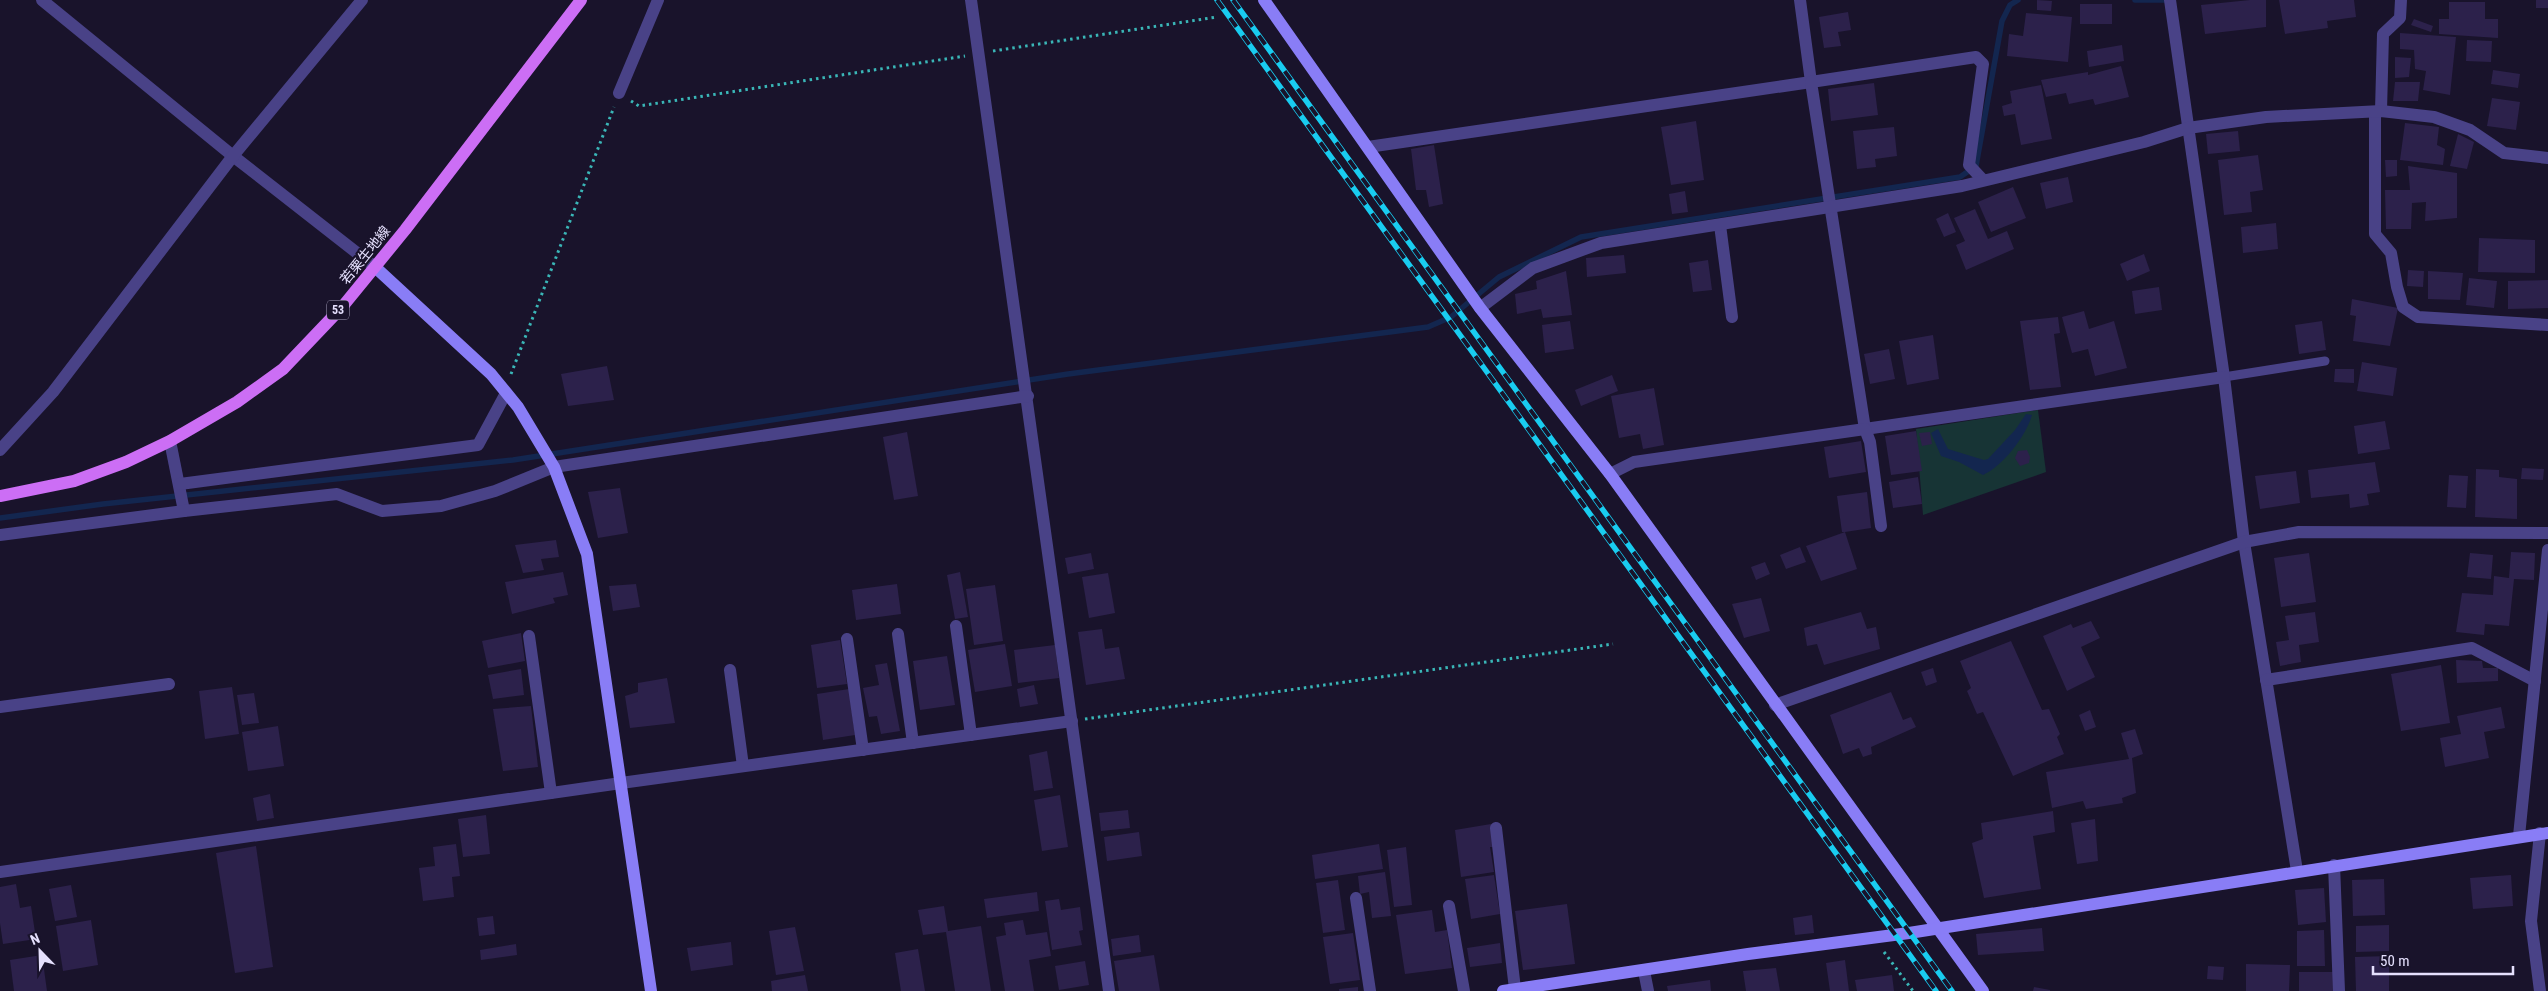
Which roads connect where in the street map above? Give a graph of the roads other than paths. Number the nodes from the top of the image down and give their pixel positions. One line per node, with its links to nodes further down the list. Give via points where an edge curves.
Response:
1 (42, 0): 15 (street)
2 (362, 0): 15 (street)
3 (581, 0): 20 (main road, 若栗生地線 / 53)
4 (658, 0): 11 (street)
5 (971, 0): 27 (street)
6 (1264, 0): 14 (street)
7 (1800, 0): 10 (street)
8 (2170, 0): 13 (street)
9 (2401, 0): 12 (street, via 2400,18 2383,34)
10 (1812, 82): 14 (street); 17 (street, via 1976,57 1983,64 1969,165); 18 (street)
11 (619, 93)
12 (2378, 112): 13 (street, via 2266,117); 16 (street, via 2434,117 2470,130 2504,153); 23 (street, via 2375,234 2391,253 2403,307 2418,318)
13 (2188, 128): 17 (street, via 2144,142); 25 (street)
14 (1368, 147): 21 (street)
15 (233, 156): 20 (street); 30 (street, via 53,392)
16 (2548, 158)
17 (1983, 180): 18 (street)
18 (1832, 208): 19 (street); 28 (street)
19 (1720, 225): 21 (street, via 1601,243 1533,268); 22 (street)
20 (375, 267): 26 (street); 29 (main road, 若栗生地線 / 53, via 283,369 236,402)
21 (1480, 308): 32 (street)
22 (1732, 317)
23 (2548, 325)
24 (2325, 361): 25 (lane)
25 (2224, 377): 28 (street); 39 (street)
26 (503, 388): 31 (street); 33 (street, via 478,445)
27 (1028, 396): 31 (street); 51 (street)
28 (1865, 429): 32 (street, via 1634,462); 36 (street, via 1870,442)
29 (170, 441): 33 (street); 34 (main road, 若栗生地線 / 53, via 74,481)
30 (0, 450)
31 (554, 467): 35 (street, via 495,491 441,506 382,511 337,494); 56 (street, via 587,554)
32 (1610, 474): 49 (street)
33 (180, 484): 35 (street)
34 (0, 496)
35 (184, 511): 38 (street)
36 (1881, 526)
37 (2548, 533): 39 (street, via 2299,532)
38 (0, 535)
39 (2244, 542): 46 (street); 49 (street)
40 (2548, 550): 47 (street)
41 (956, 626): 52 (street)
42 (898, 634): 53 (street)
43 (529, 636): 57 (street)
44 (847, 639): 54 (street)
45 (730, 670): 55 (street)
46 (2266, 680): 47 (street, via 2472,648); 62 (street)
47 (2535, 681): 60 (street)
48 (169, 684): 50 (street)
49 (1775, 705): 66 (street)
50 (0, 707)
51 (1072, 721): 52 (street); 70 (street)
52 (971, 735): 53 (street)
53 (914, 743): 54 (street)
54 (863, 750): 55 (street)
55 (743, 766): 56 (street)
56 (622, 782): 57 (street); 69 (street)
57 (551, 793): 63 (street)
58 (1496, 828): 68 (street)
59 (2544, 833): 60 (street); 76 (street, via 2531,921)
60 (2519, 836): 61 (street)
61 (2334, 865): 62 (street); 75 (street)
62 (2297, 871): 66 (street)
63 (0, 872)
64 (1356, 898): 71 (street)
65 (1448, 906): 72 (street)
66 (1937, 927): 67 (street); 74 (street)
67 (1644, 971): 68 (street); 73 (street)
68 (1509, 990)
69 (651, 991)
70 (1109, 991)
71 (1370, 991)
72 (1464, 991)
73 (1648, 991)
74 (1983, 991)
75 (2339, 991)
76 (2540, 991)

